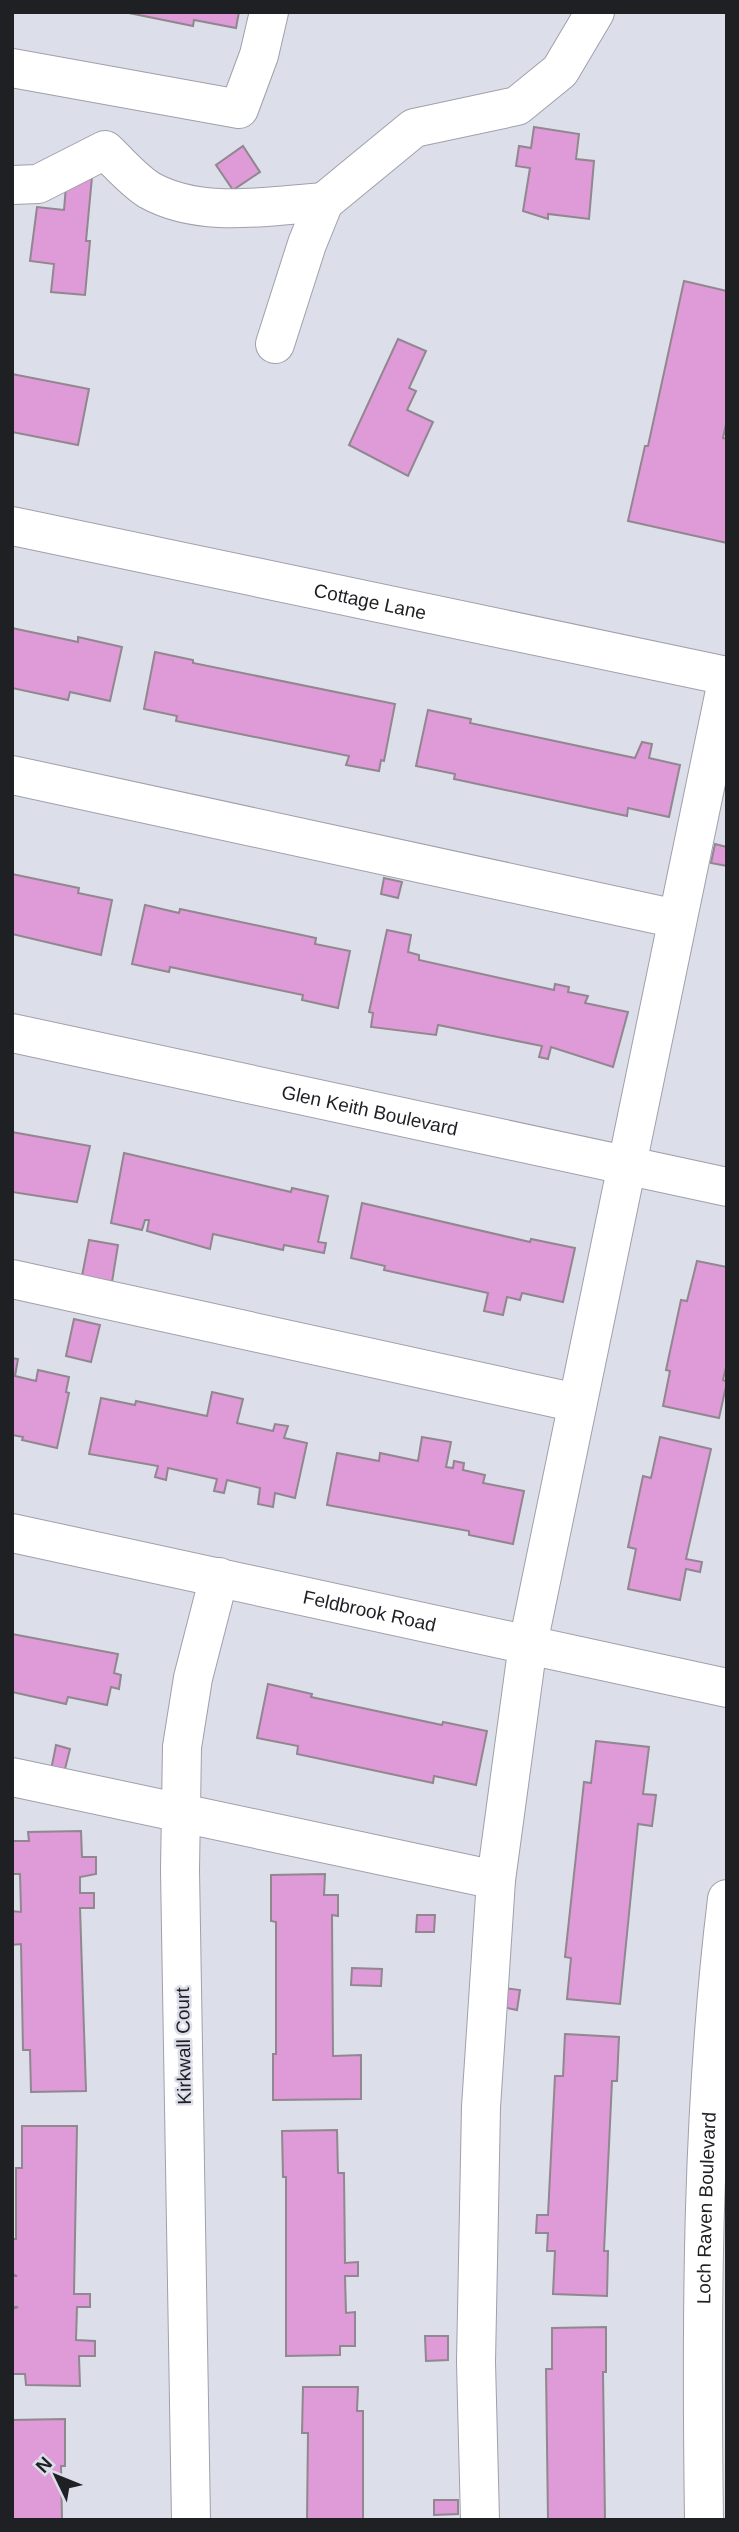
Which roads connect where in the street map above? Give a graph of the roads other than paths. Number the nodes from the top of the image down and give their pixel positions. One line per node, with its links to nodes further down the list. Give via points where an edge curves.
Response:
1 (269, 12): 3 (street, via 239,109)
2 (596, 12): 5 (street, via 560,71 517,106 414,128)
3 (12, 68)
4 (12, 185): 5 (street, via 38,184 105,150 146,188 175,202 251,208)
5 (324, 202): 6 (street)
6 (275, 344)
7 (12, 526): 8 (street, Cottage Lane)
8 (727, 678): 10 (street)
9 (12, 775): 10 (street)
10 (677, 919): 12 (street)
11 (12, 1033): 12 (street, Glen Keith Boulevard)
12 (626, 1165): 13 (street, Glen Keith Boulevard); 15 (street)
13 (727, 1187)
14 (12, 1279): 15 (street)
15 (577, 1403): 18 (street)
16 (12, 1533): 17 (street, Feldbrook Road)
17 (219, 1577): 18 (street, Feldbrook Road); 21 (street, Kirkwall Court, via 191,1689 182,1747)
18 (528, 1644): 19 (street, Feldbrook Road); 22 (street)
19 (727, 1688)
20 (12, 1777): 21 (street)
21 (180, 1814): 22 (street); 24 (street, Kirkwall Court)
22 (496, 1880): 25 (street, via 481,2121)
23 (727, 1899): 26 (street, Loch Raven Boulevard, via 704,2182)
24 (191, 2520)
25 (480, 2520)
26 (704, 2520)

